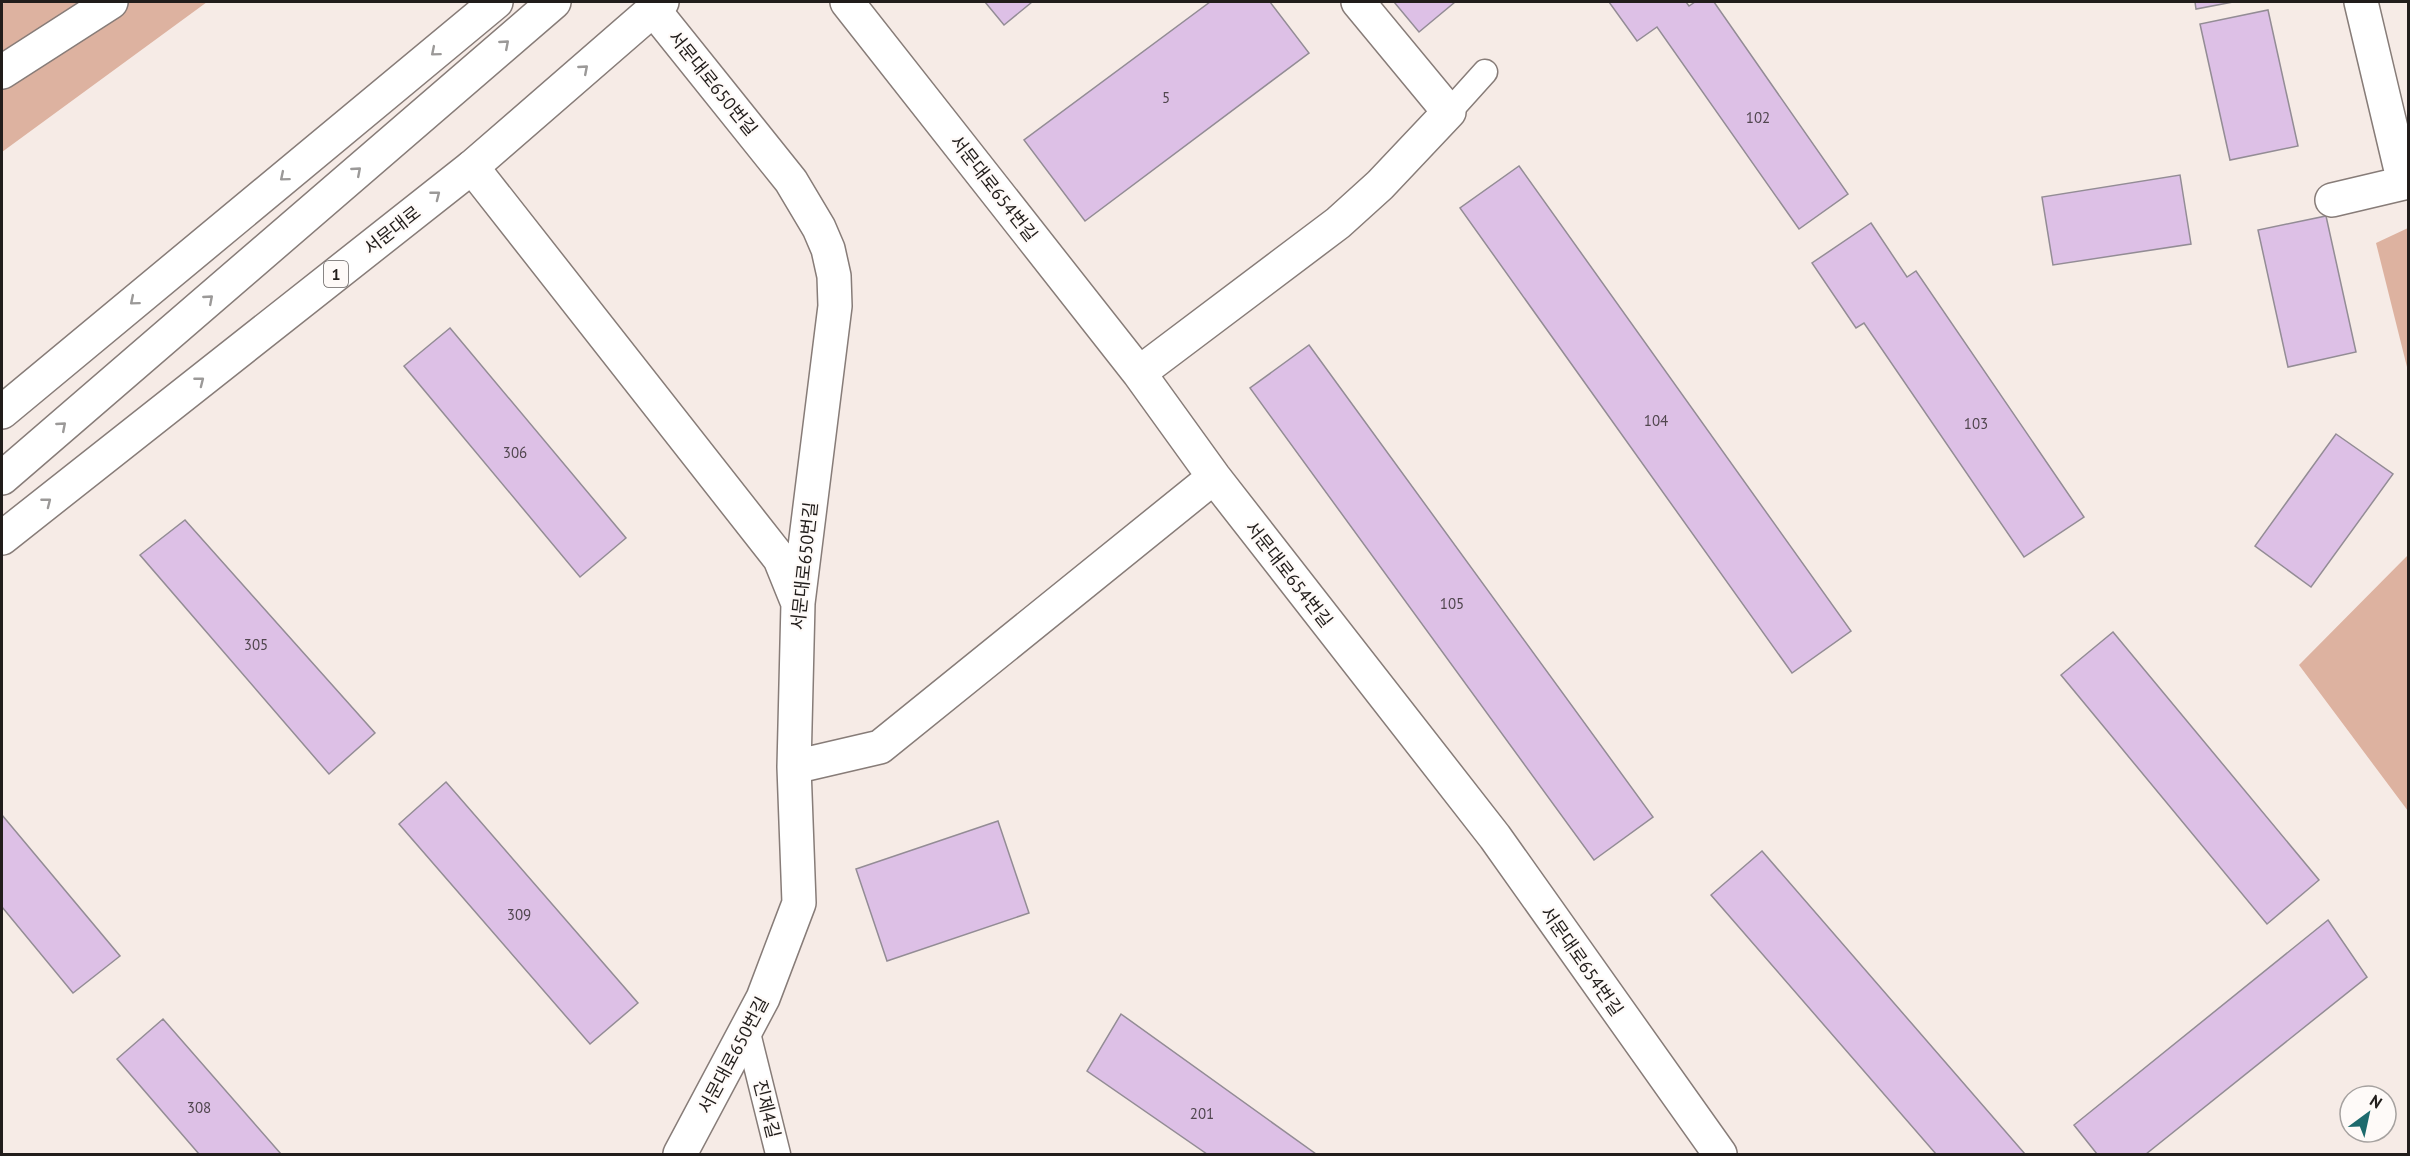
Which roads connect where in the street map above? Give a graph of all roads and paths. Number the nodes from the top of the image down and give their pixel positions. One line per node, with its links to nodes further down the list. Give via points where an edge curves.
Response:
1 (111, 2): 8 (street)
2 (496, 2): 14 (street, one-way to 14)
3 (554, 2): 16 (street, one-way to 3)
4 (847, 2): 13 (street, 서문대로654번길)
5 (1358, 2): 10 (street)
6 (2361, 2): 12 (street, via 2404,183)
7 (658, 5): 11 (street, 서문대로 / 1, one-way to 7); 18 (street, 서문대로650번길, via 791,181 828,249 835,306)
8 (2, 72)
9 (1485, 72): 10 (lane)
10 (1449, 112): 13 (street, via 1338,223)
11 (472, 167): 17 (street, 서문대로 / 1, one-way to 11); 18 (street, via 780,559)
12 (2332, 200)
13 (1139, 373): 15 (street, 서문대로654번길)
14 (2, 412)
15 (1214, 477): 19 (street, via 880,747); 23 (street, 서문대로654번길, via 1495,837)
16 (2, 478)
17 (2, 538)
18 (798, 603): 19 (street, 서문대로650번길)
19 (794, 767): 20 (street, 서문대로650번길, via 799,903)
20 (747, 1029): 21 (street, 서문대로650번길); 22 (lane, 진제4길)
21 (680, 1155)
22 (778, 1155)
23 (1720, 1155)

